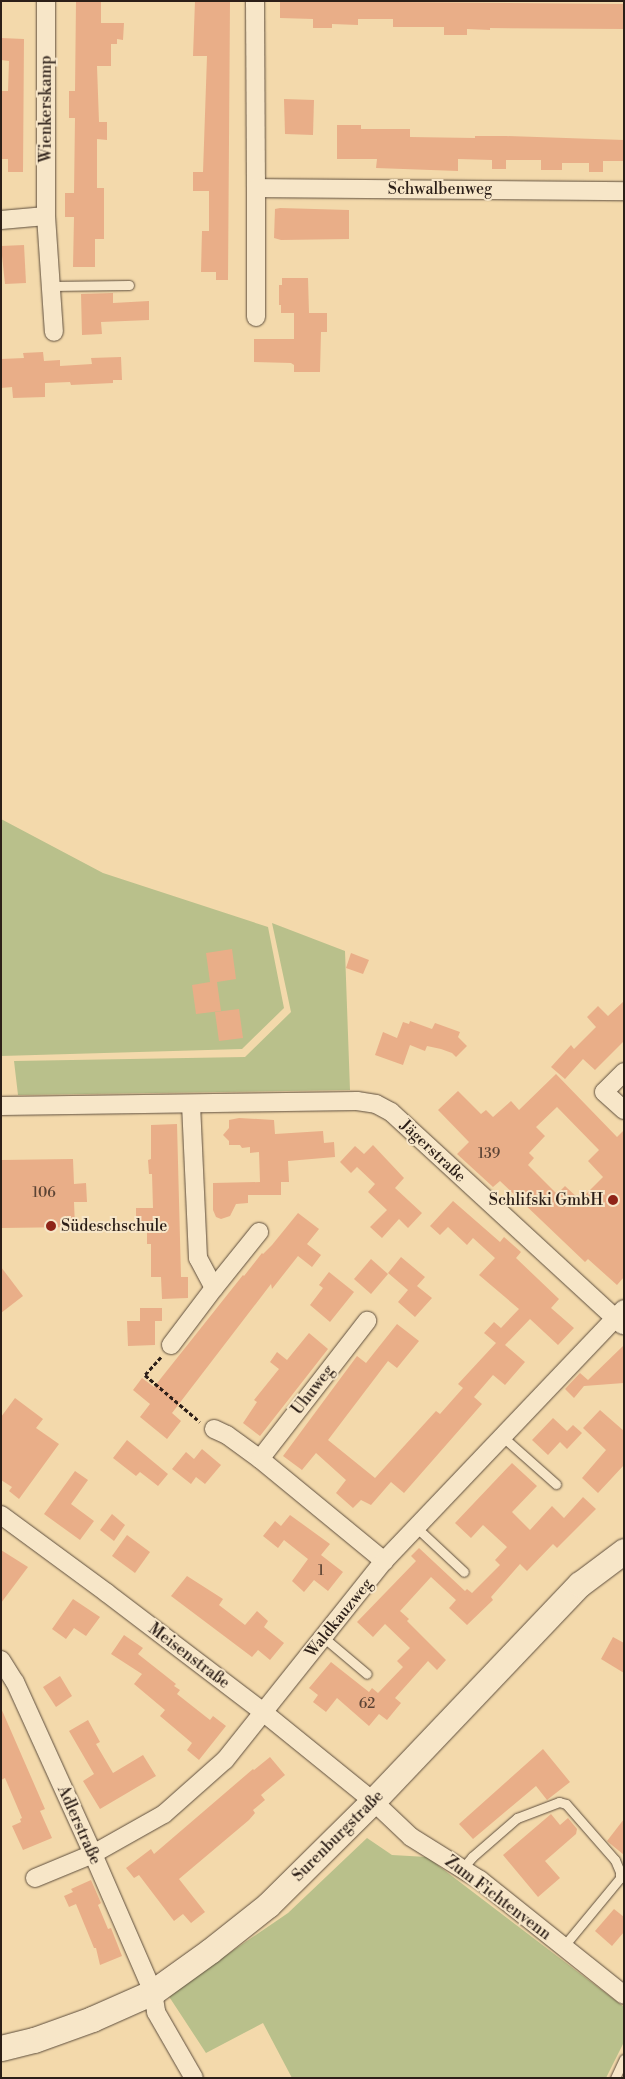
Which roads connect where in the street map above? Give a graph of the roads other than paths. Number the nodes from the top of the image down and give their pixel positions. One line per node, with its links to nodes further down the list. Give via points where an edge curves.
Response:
1 (46, 1): 5 (street, Wienkerskamp)
2 (255, 1): 3 (street)
3 (256, 188): 4 (street, Schwalbenweg); 9 (street)
4 (624, 191)
5 (46, 216): 6 (street); 7 (street, Wienkerskamp)
6 (1, 220)
7 (51, 286): 8 (lane); 10 (street, Wienkerskamp)
8 (129, 286)
9 (256, 317)
10 (54, 332)
11 (624, 1072): 14 (street, via 604,1092)
12 (191, 1105): 13 (street, Jägerstraße); 16 (street, via 198,1258); 17 (street, Jägerstraße, via 357,1101 376,1104 391,1112)
13 (1, 1106)
14 (624, 1110)
15 (259, 1232): 16 (street)
16 (214, 1288): 19 (street)
17 (621, 1318): 21 (street, Waldkauzweg)
18 (367, 1321): 22 (street, Uhuweg)
19 (171, 1345)
20 (214, 1429): 22 (street)
21 (503, 1437): 23 (lane); 25 (street, Waldkauzweg)
22 (260, 1459): 27 (street)
23 (556, 1484)
24 (1, 1515): 32 (street, Meisenstraße)
25 (417, 1528): 27 (street, Waldkauzweg); 28 (lane)
26 (624, 1551): 33 (street, Surenburgstraße, via 580,1584)
27 (384, 1561): 29 (street, Waldkauzweg)
28 (464, 1572)
29 (323, 1637): 31 (lane); 32 (street, Waldkauzweg)
30 (1, 1660): 34 (street, Adlerstraße, via 15,1682)
31 (367, 1674)
32 (263, 1712): 33 (street, Meisenstraße); 34 (street, Waldkauzweg, via 225,1760 164,1814)
33 (373, 1801): 35 (street, Zum Fichtenvenn, via 411,1837); 38 (street, Surenburgstraße, via 268,1905)
34 (93, 1854): 36 (street, Waldkauzweg); 38 (street, Adlerstraße)
35 (462, 1869): 37 (street, Zum Fichtenvenn); 37 (lane, via 517,1818 559,1802 566,1804 615,1860 620,1878)
36 (35, 1878)
37 (563, 1947): 39 (street, Zum Fichtenvenn)
38 (153, 1992): 40 (street, Surenburgstraße, via 92,2019); 42 (street, Adlerstraße, via 156,2012)
39 (624, 1995)
40 (1, 2048)
41 (624, 2060): 43 (lane)
42 (194, 2078)
43 (615, 2078)

